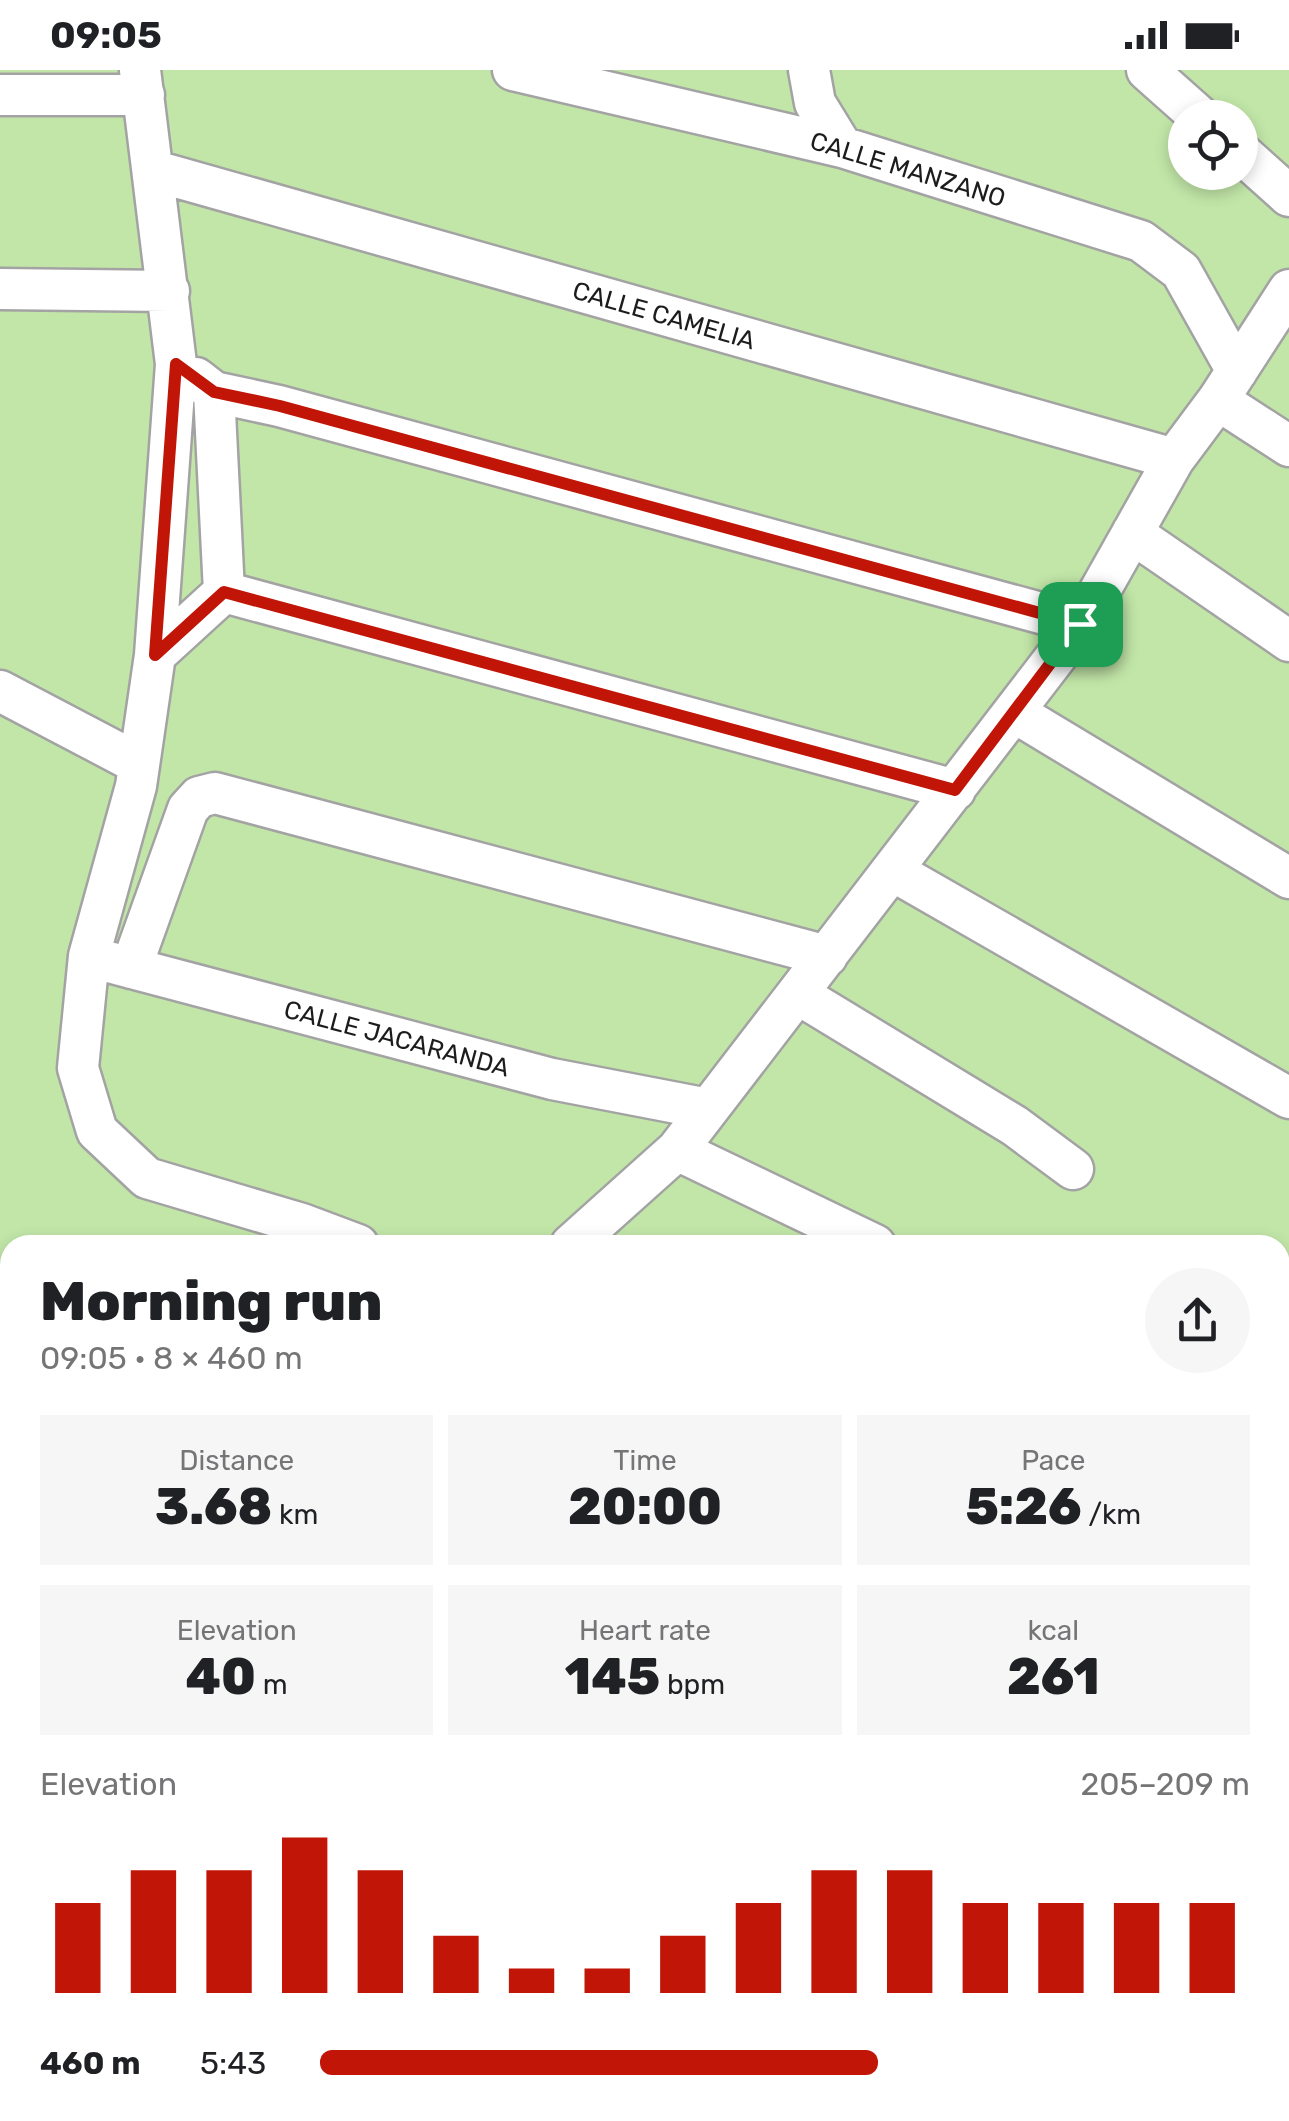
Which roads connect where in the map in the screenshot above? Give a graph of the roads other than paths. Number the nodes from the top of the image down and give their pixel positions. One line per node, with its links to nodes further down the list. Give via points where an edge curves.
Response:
1 (512, 70): 7 (street, CALLE MANZANO)
2 (808, 70): 7 (street, via 816,104)
3 (1147, 70): 6 (street)
4 (142, 83): 5 (street); 9 (street)
5 (0, 94)
6 (1180, 100)
7 (842, 147): 15 (street, CALLE MANZANO, via 1141,241 1181,271)
8 (1258, 168): 10 (street)
9 (155, 171): 13 (street); 18 (street, CALLE CAMELIA)
10 (1289, 196)
11 (0, 288): 13 (street)
12 (1289, 290): 15 (street)
13 (169, 291): 14 (street)
14 (176, 364): 16 (street); 23 (street)
15 (1228, 385): 17 (street); 18 (street)
16 (214, 392): 20 (street); 21 (street)
17 (1289, 446)
18 (1174, 459): 19 (street)
19 (1132, 533): 21 (street); 22 (street)
20 (224, 592): 23 (street); 27 (street)
21 (1080, 624): 25 (street)
22 (1289, 641)
23 (155, 655): 26 (street)
24 (0, 691): 26 (street)
25 (1014, 712): 27 (street); 29 (street)
26 (139, 764): 30 (street)
27 (955, 790): 28 (street)
28 (892, 870): 31 (street); 34 (street)
29 (1289, 878)
30 (89, 956): 32 (street, CALLE JACARANDA); 38 (street, via 78,1068 96,1131 147,1178)
31 (827, 956): 32 (street, via 215,793 188,809); 33 (street)
32 (132, 968): 35 (street, CALLE JACARANDA, via 552,1079)
33 (798, 994): 35 (street); 37 (street)
34 (1289, 1098)
35 (708, 1110): 36 (street)
36 (677, 1150): 39 (street); 40 (street)
37 (1074, 1169)
38 (327, 1235)
39 (581, 1235)
40 (854, 1235)

